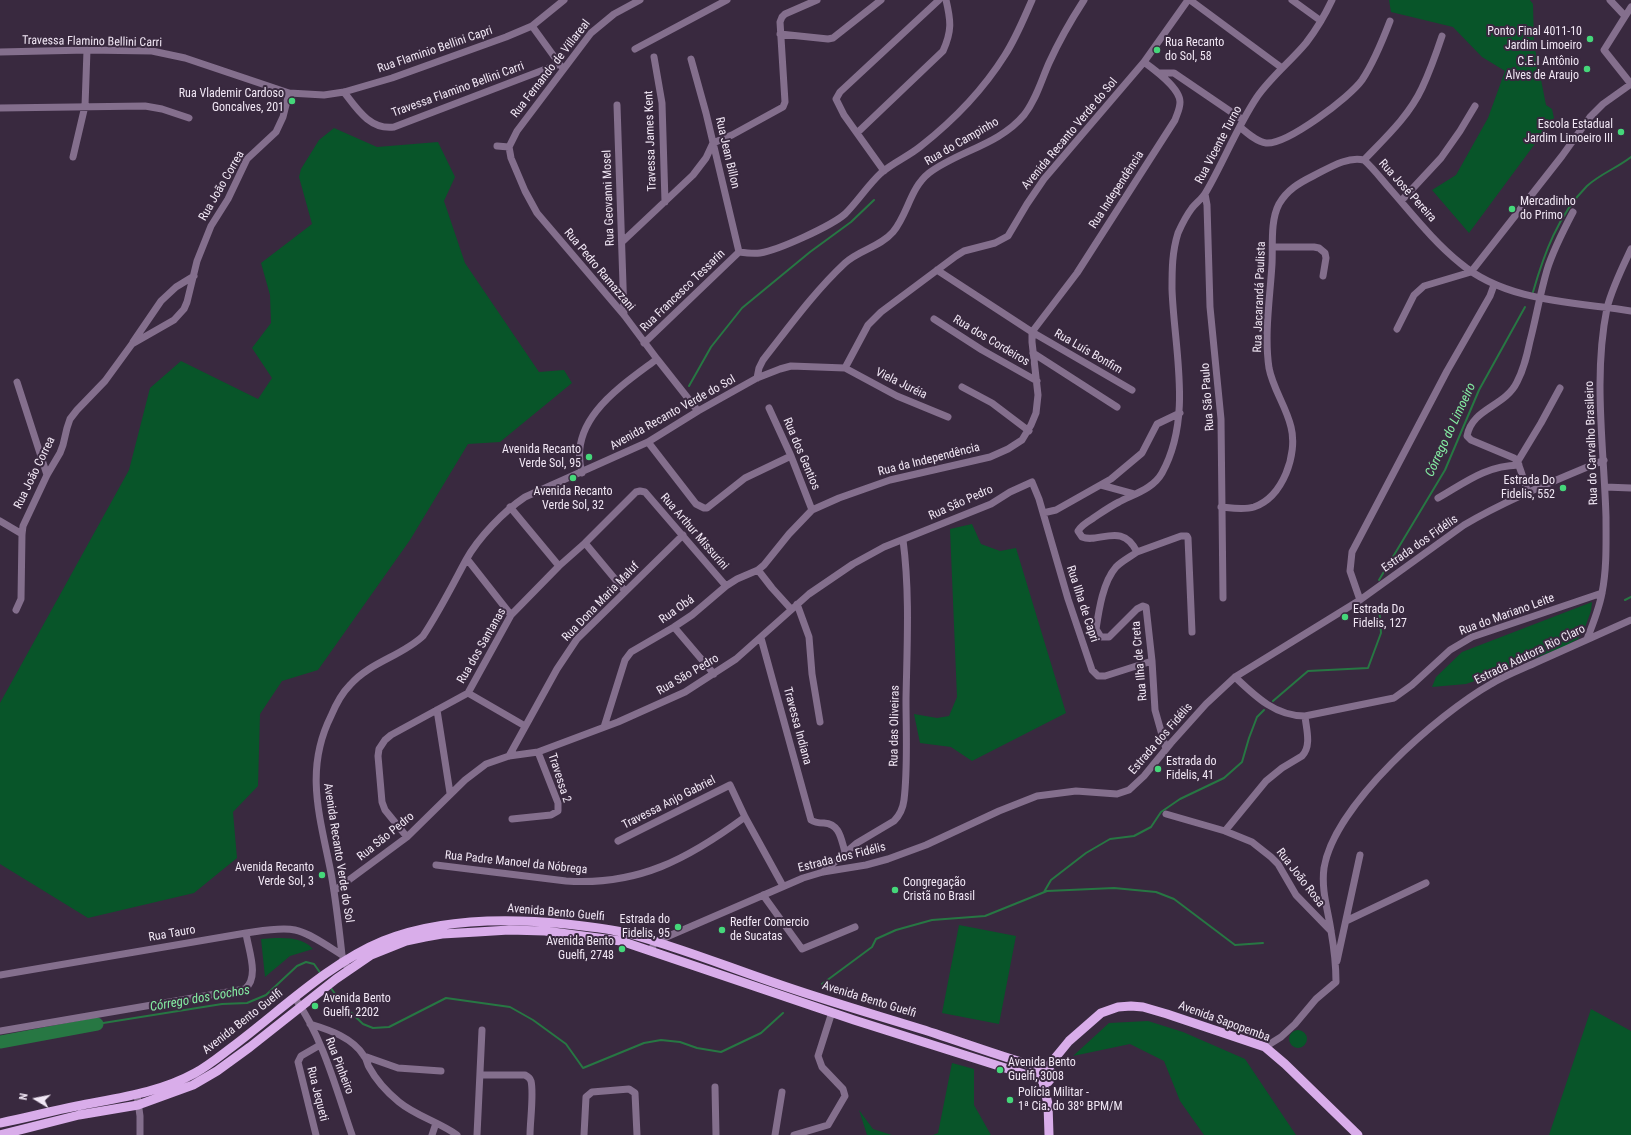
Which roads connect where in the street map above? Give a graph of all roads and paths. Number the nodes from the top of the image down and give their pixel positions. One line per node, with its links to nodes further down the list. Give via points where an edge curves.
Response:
1 (564, 0): 18 (street, Rua Flaminio Bellini Capri)
2 (640, 0): 27 (street, Rua Fernando de Villareal, via 600,24)
3 (727, 0): 21 (street)
4 (817, 0): 19 (street, via 785,14 780,22)
5 (881, 0): 19 (street, via 828,40)
6 (939, 0): 40 (street, via 837,96 837,102)
7 (946, 0): 40 (street, via 951,22 949,39 943,51)
8 (1032, 0): 46 (street, Rua Francesco Tessarin, via 1006,53 990,78 948,123 920,147)
9 (1084, 0): 73 (street, Rua do Campinho, via 1023,116 983,145 938,167 921,181 892,233 876,246 851,258 835,273 763,360)
10 (1189, 0): 26 (street, Avenida Recanto Verde do Sol); 28 (street)
11 (1292, 0): 16 (street)
12 (1332, 0): 16 (street, Rua Vicente Turno)
13 (1610, 0): 15 (street)
14 (1631, 7): 15 (street)
15 (1625, 16): 30 (street, via 1604,50)
16 (1321, 21): 28 (street, Rua Vicente Turno)
17 (1390, 22): 39 (street, via 1362,80 1353,91 1316,119 1292,135 1270,143 1256,139)
18 (532, 26): 27 (street); 31 (street, Rua Flaminio Bellini Capri, via 444,60)
19 (780, 34): 41 (street, via 785,105)
20 (1442, 36): 45 (street, via 1429,73 1413,105)
21 (635, 49)
22 (87, 50): 23 (street, Travessa Flamino Bellini Carri); 32 (street, Travessa Flamino Bellini Carri, via 168,54); 34 (street)
23 (0, 52)
24 (654, 57): 50 (street, Travessa James Kent, via 662,103)
25 (691, 59): 41 (street, Rua Jean Billon)
26 (1144, 62): 29 (street, Rua Independência); 56 (street, Avenida Recanto Verde do Sol, via 1044,179 1008,236 995,243 964,251)
27 (561, 66): 31 (street, Travessa Flamino Bellini Carri, via 388,127 380,127 366,119); 43 (street, Rua Fernando de Villareal)
28 (1282, 68): 38 (street, Rua Vicente Turno, via 1257,97)
29 (1158, 73): 38 (street, via 1174,73); 67 (street, Rua Independência, via 1177,92 1180,100 1180,109 1175,120 1077,272)
30 (1631, 84): 57 (street, via 1590,117)
31 (344, 92): 32 (street, Travessa Flamino Bellini Carri, via 324,95)
32 (289, 93): 58 (street, Rua João Correa, via 276,132 248,159 228,199 210,226)
33 (617, 105): 52 (street, Rua Geovanni Mosel)
34 (85, 106): 36 (street); 37 (street, via 145,106); 44 (street)
35 (1475, 106): 49 (street, via 1441,158)
36 (0, 108)
37 (189, 118)
38 (1243, 120): 39 (street, Rua Vicente Turno)
39 (1240, 127): 48 (street, Rua Vicente Turno)
40 (857, 133): 46 (street)
41 (712, 143): 50 (street, via 706,158 693,175); 55 (street, Rua Jean Billon)
42 (497, 146): 43 (street)
43 (509, 147): 64 (street, Rua Pedro Ramazzani, via 516,170 537,213)
44 (73, 157)
45 (1364, 160): 47 (street, Rua José Pereira, via 1351,159); 49 (street, Rua José Pereira)
46 (884, 171): 55 (street, Rua Francesco Tessarin, via 873,180 847,212 829,225 768,251 751,254)
47 (1315, 175): 53 (street, Rua Jacarandá Paulista, via 1296,184 1278,206)
48 (1205, 194): 82 (street, Rua Vicente Turno, via 1184,220 1173,256 1173,306); 100 (street, Rua São Paulo, via 1210,307 1221,419)
49 (1401, 201): 57 (street, Rua José Pereira, via 1432,236)
50 (664, 202): 52 (street)
51 (1573, 212): 61 (street, via 1552,254)
52 (622, 242): 64 (street, Rua Geovanni Mosel)
53 (1273, 247): 59 (street, via 1319,248 1325,253 1326,258); 100 (street, Rua Jacarandá Paulista, via 1269,365 1271,379 1292,428 1290,461 1281,484 1269,497 1255,506)
54 (1631, 249): 62 (street, Rua do Carvalho Brasileiro)
55 (739, 252): 68 (street, Rua Francesco Tessarin)
56 (937, 270): 67 (street, Rua Luís Bonfim); 72 (street, Avenida Recanto Verde do Sol, via 881,312 868,325)
57 (1471, 272): 60 (street); 66 (street, via 1418,290)
58 (194, 276): 69 (street, Rua João Correa, via 176,287 161,301); 69 (street, Rua João Correa, via 187,302 179,315)
59 (1323, 276)
60 (1494, 285): 61 (street); 116 (street, via 1352,552 1350,570)
61 (1538, 297): 62 (street); 88 (street, via 1524,366 1517,382 1507,397 1478,416 1467,436 1514,458)
62 (1608, 307): 63 (street); 87 (street, Rua do Carvalho Brasileiro, via 1601,349 1600,380)
63 (1631, 311)
64 (624, 315): 68 (street, Rua Pedro Ramazzani)
65 (934, 319): 74 (street, Rua dos Cordeiros)
66 (1397, 329)
67 (1032, 332): 70 (street, Rua da Independência); 78 (street, Rua Luís Bonfim)
68 (644, 343): 71 (street, Rua Pedro Ramazzani)
69 (132, 344): 90 (street, Rua João Correa, via 107,378 70,419 63,445)
70 (1033, 353): 74 (street, Rua da Independência); 79 (street)
71 (657, 358): 81 (street, Rua Pedro Ramazzani); 89 (street, via 614,392 592,416 583,432 579,453)
72 (846, 368): 73 (street, Avenida Recanto Verde do Sol, via 791,366); 83 (street, Viela Juréia, via 897,396)
73 (758, 378): 81 (street, Avenida Recanto Verde do Sol)
74 (1037, 381): 84 (street, Rua da Independência, via 1036,412)
75 (17, 382): 90 (street)
76 (962, 387): 84 (street, via 992,403)
77 (1560, 388): 88 (street)
78 (1132, 390)
79 (1117, 407)
80 (768, 408): 86 (street, Rua dos Gentios)
81 (698, 411): 85 (street, Avenida Recanto Verde do Sol)
82 (1180, 413): 92 (street, via 1158,424 1142,453); 97 (street, Rua Vicente Turno, via 1174,442 1162,473 1156,482)
83 (948, 417)
84 (1029, 431): 101 (street, Rua da Independência, via 1022,440 990,457 890,480)
85 (648, 442): 86 (street, via 696,504 704,508 745,478); 89 (street, Avenida Recanto Verde do Sol)
86 (791, 456): 101 (street, Rua dos Gentios)
87 (1604, 460): 93 (street, Rua do Carvalho Brasileiro); 96 (street, Estrada dos Fidélis)
88 (1519, 463): 96 (street); 98 (street, via 1489,469)
89 (582, 473): 99 (street, Avenida Recanto Verde do Sol, via 525,497)
90 (47, 475): 104 (street, Rua João Correa, via 28,514)
91 (1032, 482): 102 (street, Rua Ilha de Capri); 106 (street, Rua São Pedro, via 991,504)
92 (1101, 485): 97 (street); 102 (street, via 1056,510)
93 (1605, 488): 94 (street); 114 (street, Rua do Carvalho Brasileiro, via 1606,564)
94 (1631, 488)
95 (645, 492): 105 (street, Rua Arthur Missurini); 107 (street, Rua dos Santanas, via 636,492)
96 (1528, 492): 116 (street, Estrada dos Fidélis, via 1464,525)
97 (1134, 494): 108 (street, Rua Vicente Turno, via 1108,508 1078,531 1086,539 1108,535 1124,538)
98 (1438, 498)
99 (510, 507): 109 (street, Avenida Recanto Verde do Sol); 110 (street)
100 (1221, 507): 115 (street, Rua São Paulo)
101 (812, 510): 111 (street, Rua da Independência)
102 (1043, 513): 125 (street, Rua Ilha de Capri, via 1068,599 1094,674 1105,676)
103 (0, 521): 104 (street)
104 (22, 534): 118 (street, Rua João Correa, via 21,599)
105 (683, 535): 112 (street, Rua Arthur Missurini); 113 (street, Rua Dona Maria Maluf)
106 (903, 540): 117 (street, Rua São Pedro, via 853,564); 144 (street, Rua das Oliveiras, via 907,593 904,800 899,817)
107 (585, 543): 110 (street, Rua dos Santanas); 113 (street)
108 (1137, 552): 122 (street, via 1187,536); 125 (street, Rua Ilha de Creta, via 1117,566 1111,574 1096,629 1101,637 1110,637 1137,609 1145,606)
109 (466, 559): 119 (street); 150 (street, Avenida Recanto Verde do Sol, via 422,636 351,684 340,696 328,722 319,746 316,780)
110 (559, 566): 119 (street, Rua dos Santanas)
111 (758, 570): 112 (street, Rua Obá); 117 (street, via 772,588)
112 (726, 586): 121 (street, Rua Obá)
113 (625, 591): 132 (street, Rua Dona Maria Maluf, via 577,639)
114 (1602, 593): 124 (street, Rua do Carvalho Brasileiro); 130 (street, Rua do Mariano Leite, via 1467,639 1450,650 1394,698)
115 (1223, 598)
116 (1360, 600): 127 (street, Estrada dos Fidélis)
117 (794, 606): 123 (street, Rua São Pedro); 131 (street, via 810,637 812,674)
118 (16, 610)
119 (511, 615): 128 (street, Rua dos Santanas)
120 (1631, 620): 124 (street, Estrada Adutora Rio Claro)
121 (674, 627): 126 (street); 133 (street, Rua Obá, via 631,652 625,660)
122 (1192, 632)
123 (761, 638): 126 (street, Rua São Pedro); 144 (street, Travessa Indiana, via 812,820 836,828)
124 (1587, 639): 154 (street, Estrada Adutora Rio Claro, via 1492,683 1462,701 1411,745 1372,784 1342,824 1326,860 1324,888)
125 (1152, 662): 134 (street, Rua Ilha de Creta, via 1155,710)
126 (714, 674): 133 (street, Rua São Pedro, via 685,692)
127 (1235, 677): 130 (street, Rua do Mariano Leite, via 1268,705 1293,716); 134 (street, Estrada dos Fidélis, via 1206,704)
128 (468, 694): 129 (street, Rua dos Santanas); 132 (street)
129 (438, 710): 137 (street); 142 (street, Rua dos Santanas, via 391,735 379,749 382,802 385,810)
130 (1305, 716): 141 (street, via 1308,744 1306,752 1272,775)
131 (820, 722)
132 (525, 726): 136 (street, Rua Dona Maria Maluf)
133 (604, 727): 135 (street, Rua São Pedro)
134 (1166, 749): 147 (street, Estrada dos Fidélis, via 1139,782 1124,792 1117,794 1076,791 1036,796 926,845 888,859 866,866)
135 (538, 752): 136 (street, Rua São Pedro); 140 (street, Travessa 2, via 558,804 558,811 551,815)
136 (509, 756): 137 (street, Rua São Pedro, via 486,764)
137 (450, 793): 142 (street, Rua São Pedro)
138 (1166, 814): 141 (street, Rua João Rosa)
139 (745, 817): 143 (street, Travessa Anjo Gabriel, via 730,785); 146 (street, Rua Padre Manoel da Nóbrega, via 714,839 670,864 623,879 583,883); 149 (street)
140 (512, 819)
141 (1225, 831): 154 (street, Rua João Rosa, via 1252,842 1272,857 1296,895)
142 (407, 836): 150 (street, Rua São Pedro)
143 (618, 841)
144 (845, 852): 147 (street, Rua das Oliveiras)
145 (1360, 855): 152 (street)
146 (436, 865)
147 (823, 872): 149 (street, Estrada dos Fidélis)
148 (1426, 883): 152 (street)
149 (783, 886): 151 (street, Estrada dos Fidélis)
150 (334, 891): 157 (street, Avenida Recanto Verde do Sol)
151 (763, 895): 153 (street, via 802,948); 156 (street, Estrada dos Fidélis)
152 (1346, 921): 158 (street)
153 (855, 927)
154 (1331, 931): 158 (street, Estrada Adutora Rio Claro)
155 (246, 933): 157 (street, Rua Tauro, via 296,930); 159 (street, Rua Tauro); 164 (street, via 252,970 251,982 245,989)
156 (653, 946): 157 (main road, Avenida Bento Guelfi, via 545,931 449,933 406,941); 162 (main road, Avenida Bento Guelfi); 171 (main road, Avenida Bento Guelfi, via 785,986)
157 (345, 962): 160 (main road, Avenida Bento Guelfi); 161 (main road, Avenida Bento Guelfi, via 336,979)
158 (1336, 967): 167 (street, Estrada Adutora Rio Claro, via 1336,982 1316,999 1281,1037)
159 (0, 975)
160 (295, 998): 161 (street, Rua Pinheiro); 174 (main road, Avenida Bento Guelfi, via 196,1072 181,1080)
161 (301, 1007): 163 (street, Rua Pinheiro); 175 (main road, Avenida Bento Guelfi, via 205,1078 193,1085)
162 (832, 1012): 171 (main road, Avenida Bento Guelfi); 180 (street, via 818,1056 822,1068 843,1088 845,1096 828,1125)
163 (310, 1024): 166 (street, Rua Pinheiro); 168 (street, via 339,1034)
164 (0, 1030)
165 (482, 1030): 170 (street)
166 (320, 1045): 183 (street, Rua Jequeti, via 301,1056 298,1062); 184 (street, Rua Pinheiro)
167 (1265, 1047): 171 (main road, Avenida Sapopemba, via 1143,1007 1118,1007 1101,1014 1080,1031); 196 (main road, Avenida Sapopemba)
168 (364, 1056): 169 (street, via 398,1068); 177 (street, via 369,1067 392,1097 411,1111)
169 (441, 1071)
170 (481, 1075): 187 (street); 188 (street, via 528,1077 531,1081)
171 (1046, 1076): 195 (main road)
172 (714, 1087): 191 (street)
173 (782, 1092): 192 (street)
174 (137, 1095): 175 (street); 176 (main road, Avenida Bento Guelfi)
175 (138, 1105): 179 (main road, Avenida Bento Guelfi, via 79,1115); 182 (street)
176 (18, 1120): 178 (main road, Avenida Bento Guelfi); 179 (street)
177 (436, 1123): 185 (street); 186 (street)
178 (0, 1124)
179 (23, 1132): 181 (main road, Avenida Bento Guelfi)
180 (814, 1133): 194 (street)
181 (0, 1135)
182 (140, 1135)
183 (316, 1135)
184 (352, 1135)
185 (432, 1135)
186 (457, 1135)
187 (477, 1135)
188 (530, 1135)
189 (584, 1135): 190 (street, via 586,1097 592,1092 629,1089 636,1093)
190 (637, 1135)
191 (716, 1135)
192 (775, 1135): 193 (street)
193 (780, 1135)
194 (794, 1135)
195 (1049, 1135)
196 (1358, 1135)

